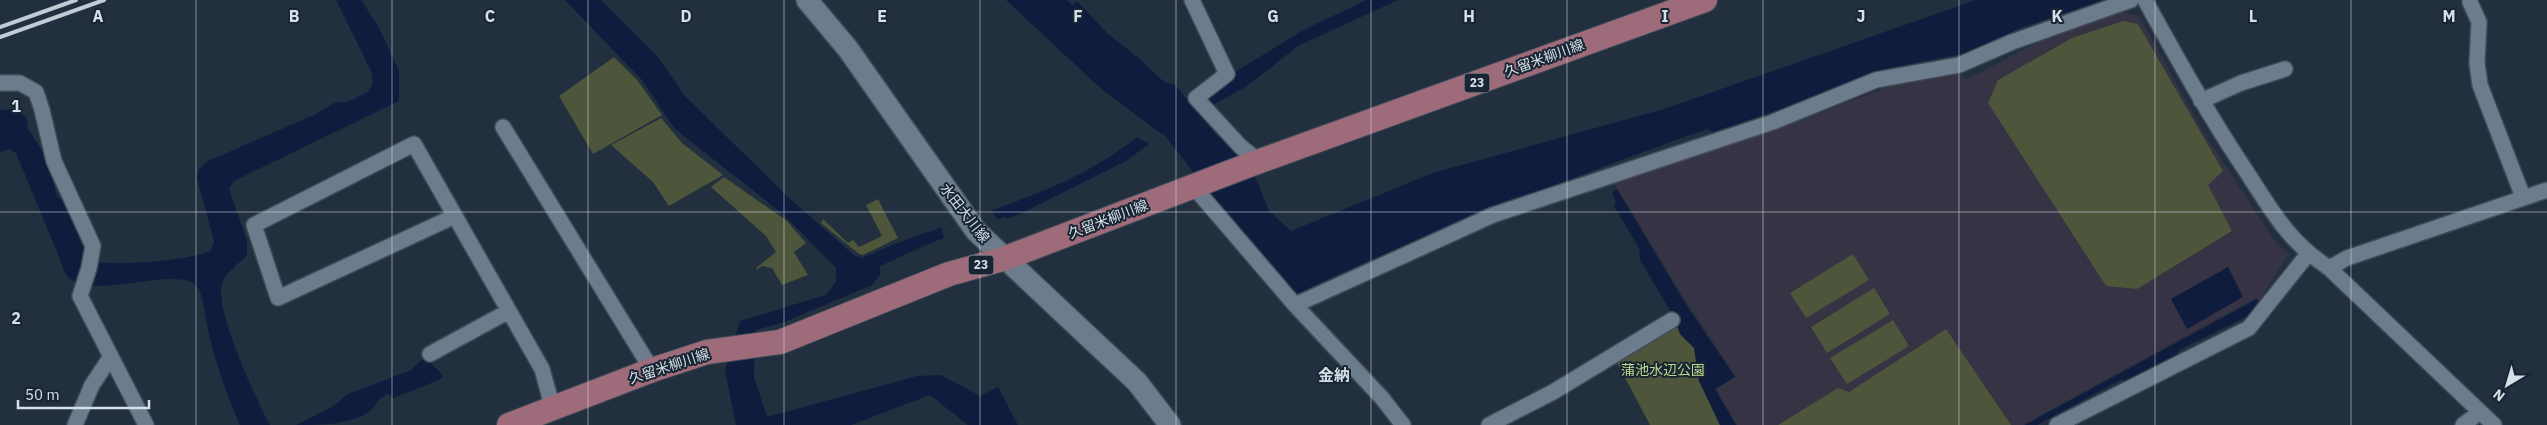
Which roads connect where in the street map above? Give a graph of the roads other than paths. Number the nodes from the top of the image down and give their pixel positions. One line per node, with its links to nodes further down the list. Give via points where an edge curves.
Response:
1 (807, 0): 17 (main road, 水田大川線, via 848,49 971,224)
2 (1192, 0): 11 (street, via 1227,74 1196,98)
3 (1705, 0): 11 (main road, 久留米柳川線 / 23)
4 (2131, 0): 19 (street, via 2012,42 1958,65 1876,80 1773,122 1493,215)
5 (2145, 0): 9 (street)
6 (2470, 2): 14 (street, via 2479,22 2477,63 2480,85)
7 (2285, 69): 9 (street, via 2241,83)
8 (0, 84): 23 (street, via 20,83 36,92 54,161 93,246 80,296)
9 (2202, 101): 16 (street, via 2287,234)
10 (503, 127): 24 (street)
11 (1254, 163): 12 (main road, 久留米柳川線 / 23)
12 (1196, 185): 17 (main road, 久留米柳川線 / 23); 19 (street)
13 (2547, 190): 14 (street)
14 (2523, 197): 18 (street, via 2347,258)
15 (455, 216): 15 (street, via 414,144 254,224 278,298); 20 (street)
16 (2308, 254): 18 (street); 33 (street, via 2249,328)
17 (1003, 259): 24 (main road, 久留米柳川線 / 23, via 948,274 780,342 707,352); 30 (main road, 水田大川線, via 1137,382)
18 (2330, 268): 26 (street)
19 (1295, 304): 31 (street)
20 (508, 311): 22 (street); 25 (street, via 542,369)
21 (1672, 320): 32 (street, via 1553,392)
22 (430, 354)
23 (110, 358): 27 (street, via 92,385); 28 (street)
24 (652, 370): 25 (main road, 久留米柳川線 / 23)
25 (552, 409): 29 (main road, 久留米柳川線 / 23)
26 (2480, 412): 34 (street); 35 (street)
27 (75, 425)
28 (146, 425)
29 (509, 425)
30 (1170, 425)
31 (1403, 425)
32 (1488, 425)
33 (2057, 425)
34 (2463, 425)
35 (2494, 425)

